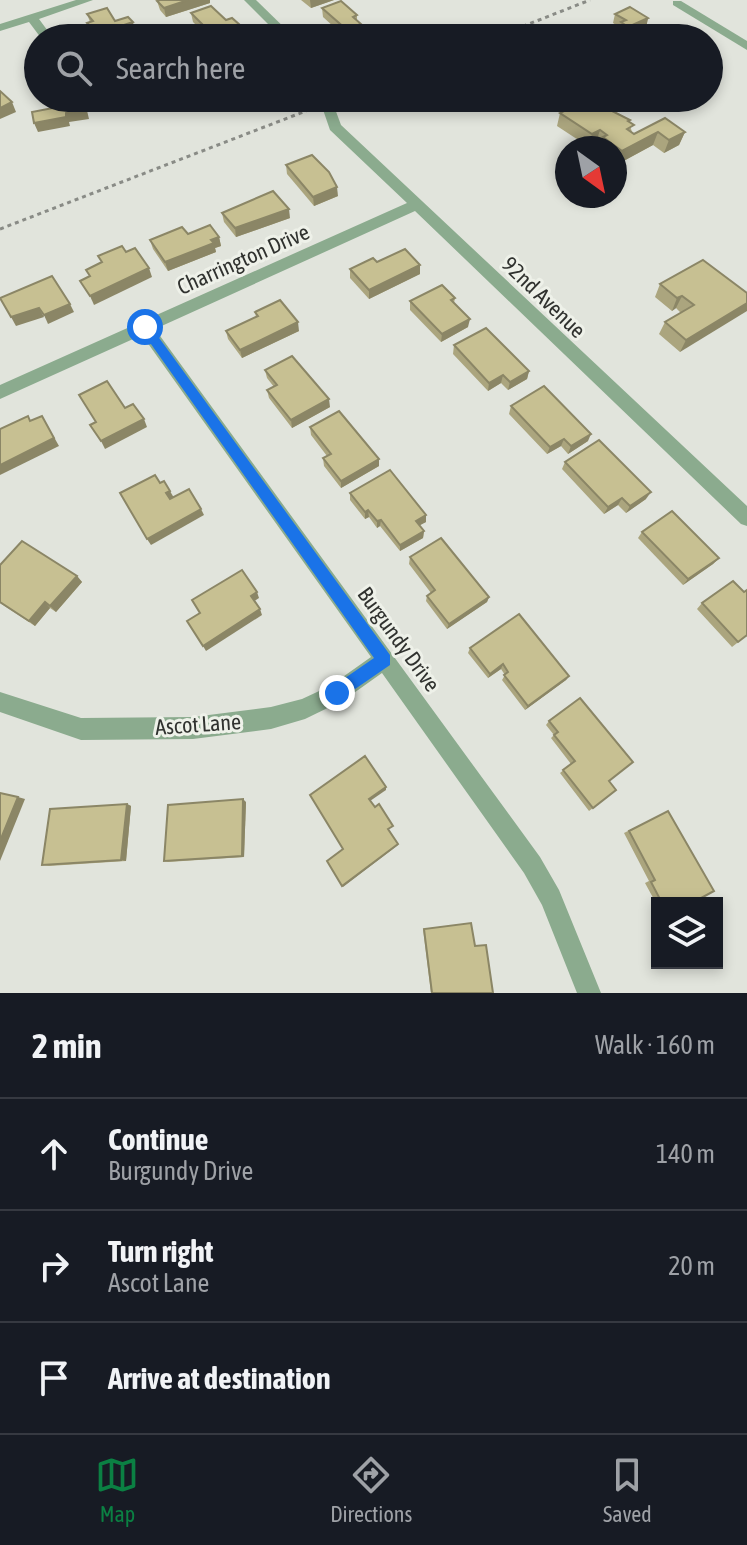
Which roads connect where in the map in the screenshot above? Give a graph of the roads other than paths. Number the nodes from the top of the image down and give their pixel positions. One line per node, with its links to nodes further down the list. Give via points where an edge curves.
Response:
1 (87, 0): 4 (street)
2 (250, 0): 6 (street)
3 (677, 3): 7 (street)
4 (32, 18): 5 (street); 8 (street)
5 (36, 24)
6 (275, 24)
7 (711, 24)
8 (0, 28)
9 (723, 31): 10 (street)
10 (747, 46)
11 (326, 112): 12 (street, 92nd Avenue)
12 (416, 205): 13 (street, Charrington Drive); 15 (street, 92nd Avenue)
13 (145, 327): 14 (street, Charrington Drive); 16 (street, Burgundy Drive)
14 (0, 392)
15 (747, 518)
16 (384, 660): 17 (street, Ascot Lane, via 305,709 193,728 81,729); 18 (street, Burgundy Drive, via 532,865)
17 (0, 702)
18 (589, 993)

